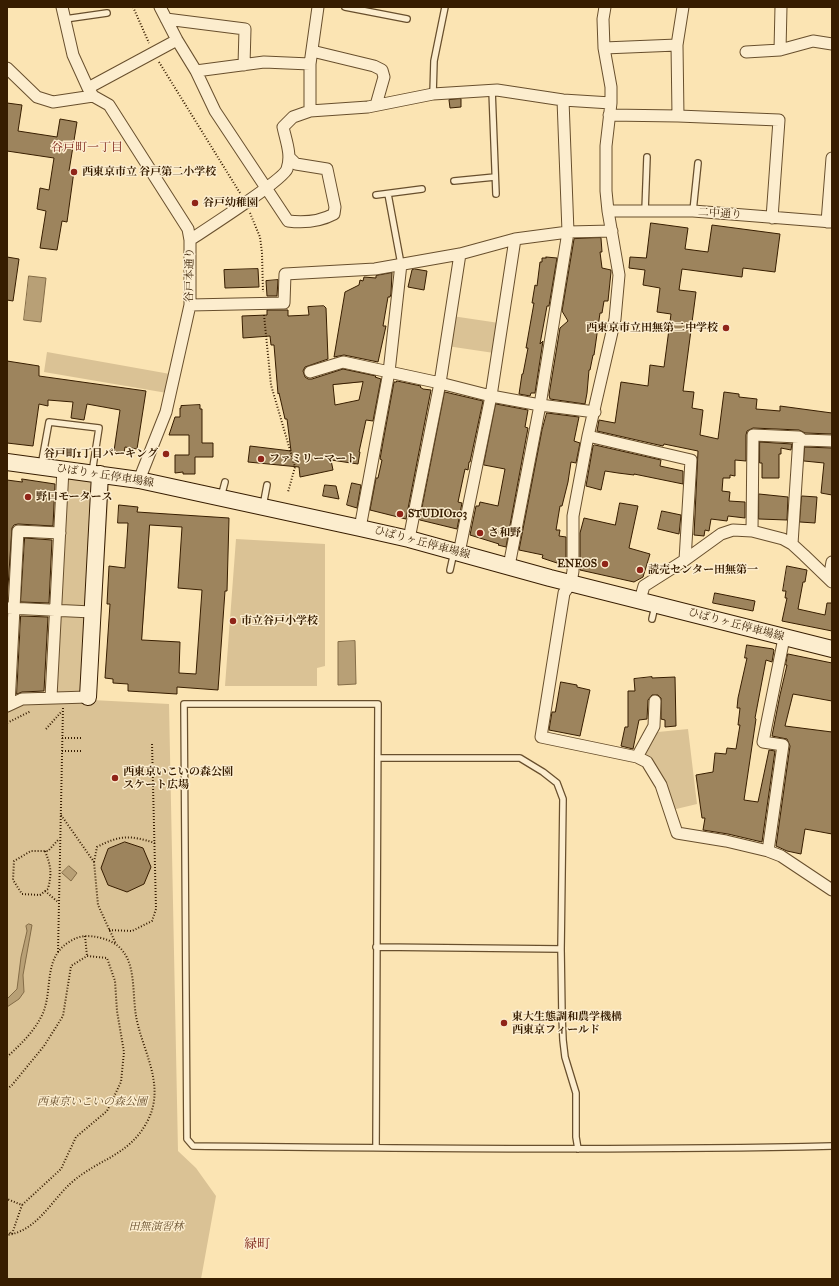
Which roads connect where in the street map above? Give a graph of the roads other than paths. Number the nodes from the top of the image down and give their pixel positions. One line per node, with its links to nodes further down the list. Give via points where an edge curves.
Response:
1 (62, 7): 12 (street)
2 (160, 7): 10 (street)
3 (318, 7): 18 (street)
4 (345, 7): 11 (lane)
5 (445, 7): 26 (lane, via 434,61)
6 (605, 7): 16 (street)
7 (683, 7): 15 (street)
8 (781, 7): 17 (street)
9 (107, 12): 12 (lane)
10 (166, 19): 13 (street); 21 (street, via 245,28)
11 (407, 19)
12 (65, 20): 25 (street, via 74,55)
13 (177, 40): 23 (street); 25 (street)
14 (832, 44): 17 (street, via 813,42)
15 (678, 45): 16 (street); 32 (street)
16 (604, 48): 28 (street, via 611,87)
17 (780, 50): 19 (street)
18 (312, 51): 20 (street); 29 (street, via 382,70 384,77)
19 (746, 52)
20 (310, 64): 21 (street, via 264,62); 30 (street)
21 (244, 65): 23 (street)
22 (7, 68): 25 (street, via 37,97 53,102)
23 (196, 71): 39 (street, via 215,111)
24 (492, 90): 26 (street); 27 (street); 37 (lane)
25 (91, 92): 52 (street, 谷戸本通り, via 109,105 188,229)
26 (432, 94): 29 (street)
27 (563, 100): 28 (street); 50 (street)
28 (611, 103): 31 (street)
29 (376, 105): 30 (street)
30 (310, 111): 33 (street, via 293,117 283,127)
31 (609, 115): 32 (street); 45 (street, via 606,146)
32 (678, 116): 47 (street, via 779,120)
33 (290, 158): 39 (street, via 287,171); 39 (street, via 296,164 327,169 335,207 334,214 303,223 288,221)
34 (647, 158): 44 (lane)
35 (832, 158): 48 (street)
36 (698, 163): 46 (lane)
37 (495, 177): 38 (lane); 42 (lane)
38 (454, 181)
39 (266, 188): 52 (street)
40 (422, 189): 41 (lane)
41 (388, 194): 43 (lane); 54 (lane)
42 (496, 194)
43 (376, 195)
44 (645, 211): 45 (street, 二中通り); 46 (street, 二中通り)
45 (608, 212): 49 (street)
46 (692, 212): 47 (street, 二中通り)
47 (772, 218): 48 (street, 二中通り)
48 (830, 222)
49 (612, 230): 50 (street); 61 (street, via 619,275 615,319)
50 (568, 232): 51 (street); 60 (street)
51 (515, 239): 53 (street); 59 (street)
52 (190, 240): 55 (street, 谷戸本通り)
53 (460, 254): 54 (street); 58 (street)
54 (401, 264): 55 (street, via 375,269 285,274 284,303); 57 (street)
55 (190, 305): 69 (street, 谷戸本通り, via 166,412)
56 (310, 372): 57 (street, via 343,362)
57 (389, 372): 58 (street); 74 (street)
58 (440, 382): 59 (street); 77 (street)
59 (491, 396): 60 (street); 79 (street)
60 (540, 406): 61 (street); 82 (street)
61 (595, 412): 62 (street)
62 (588, 436): 80 (street, via 691,460); 85 (street, via 573,516)
63 (799, 437): 64 (street, via 804,440); 75 (street, via 753,435); 78 (street)
64 (832, 441)
65 (7, 462): 66 (main road, ひばりヶ丘停車場線)
66 (41, 466): 67 (main road, ひばりヶ丘停車場線); 68 (lane, via 49,422 99,428)
67 (63, 469): 68 (main road, ひばりヶ丘停車場線); 76 (street)
68 (96, 474): 69 (main road, ひばりヶ丘停車場線); 89 (main road)
69 (139, 480): 72 (main road, ひばりヶ丘停車場線)
70 (225, 482): 72 (lane)
71 (267, 486): 73 (lane)
72 (221, 498): 73 (main road, ひばりヶ丘停車場線)
73 (263, 507): 74 (main road, ひばりヶ丘停車場線)
74 (360, 528): 77 (main road, ひばりヶ丘停車場線)
75 (752, 530): 78 (street); 80 (street, via 733,530 721,534)
76 (60, 533): 87 (street, via 18,531); 88 (street)
77 (409, 539): 79 (main road, ひばりヶ丘停車場線)
78 (792, 544): 84 (street)
79 (456, 552): 82 (main road, ひばりヶ丘停車場線); 83 (lane)
80 (685, 560): 86 (street, via 644,586)
81 (832, 562): 84 (street)
82 (509, 566): 85 (main road, ひばりヶ丘停車場線)
83 (450, 570)
84 (831, 580)
85 (571, 583): 86 (main road, ひばりヶ丘停車場線); 97 (street, via 564,593 541,737 602,747)
86 (640, 600): 90 (main road, ひばりヶ丘停車場線, via 654,612)
87 (10, 608): 88 (street); 92 (street)
88 (56, 611): 89 (street); 93 (street)
89 (92, 612): 94 (main road)
90 (784, 638): 91 (main road, ひばりヶ丘停車場線); 99 (street, via 763,742 783,745)
91 (832, 649)
92 (9, 662): 96 (street)
93 (51, 697): 94 (street); 96 (street, via 22,699)
94 (88, 697)
95 (655, 701): 97 (street, via 654,726)
96 (8, 706)
97 (637, 757): 99 (street, via 647,762 661,785 677,833)
98 (378, 758): 101 (lane); 102 (lane, via 520,758 557,783 563,799); 104 (lane, via 378,704 184,704 186,1139 192,1146)
99 (768, 851): 100 (street, via 781,856)
100 (832, 890)
101 (376, 947): 102 (lane); 104 (lane)
102 (560, 949): 105 (lane, via 563,1040 565,1057 576,1092)
103 (832, 1146): 105 (lane)
104 (376, 1148): 105 (lane)
105 (578, 1149)

